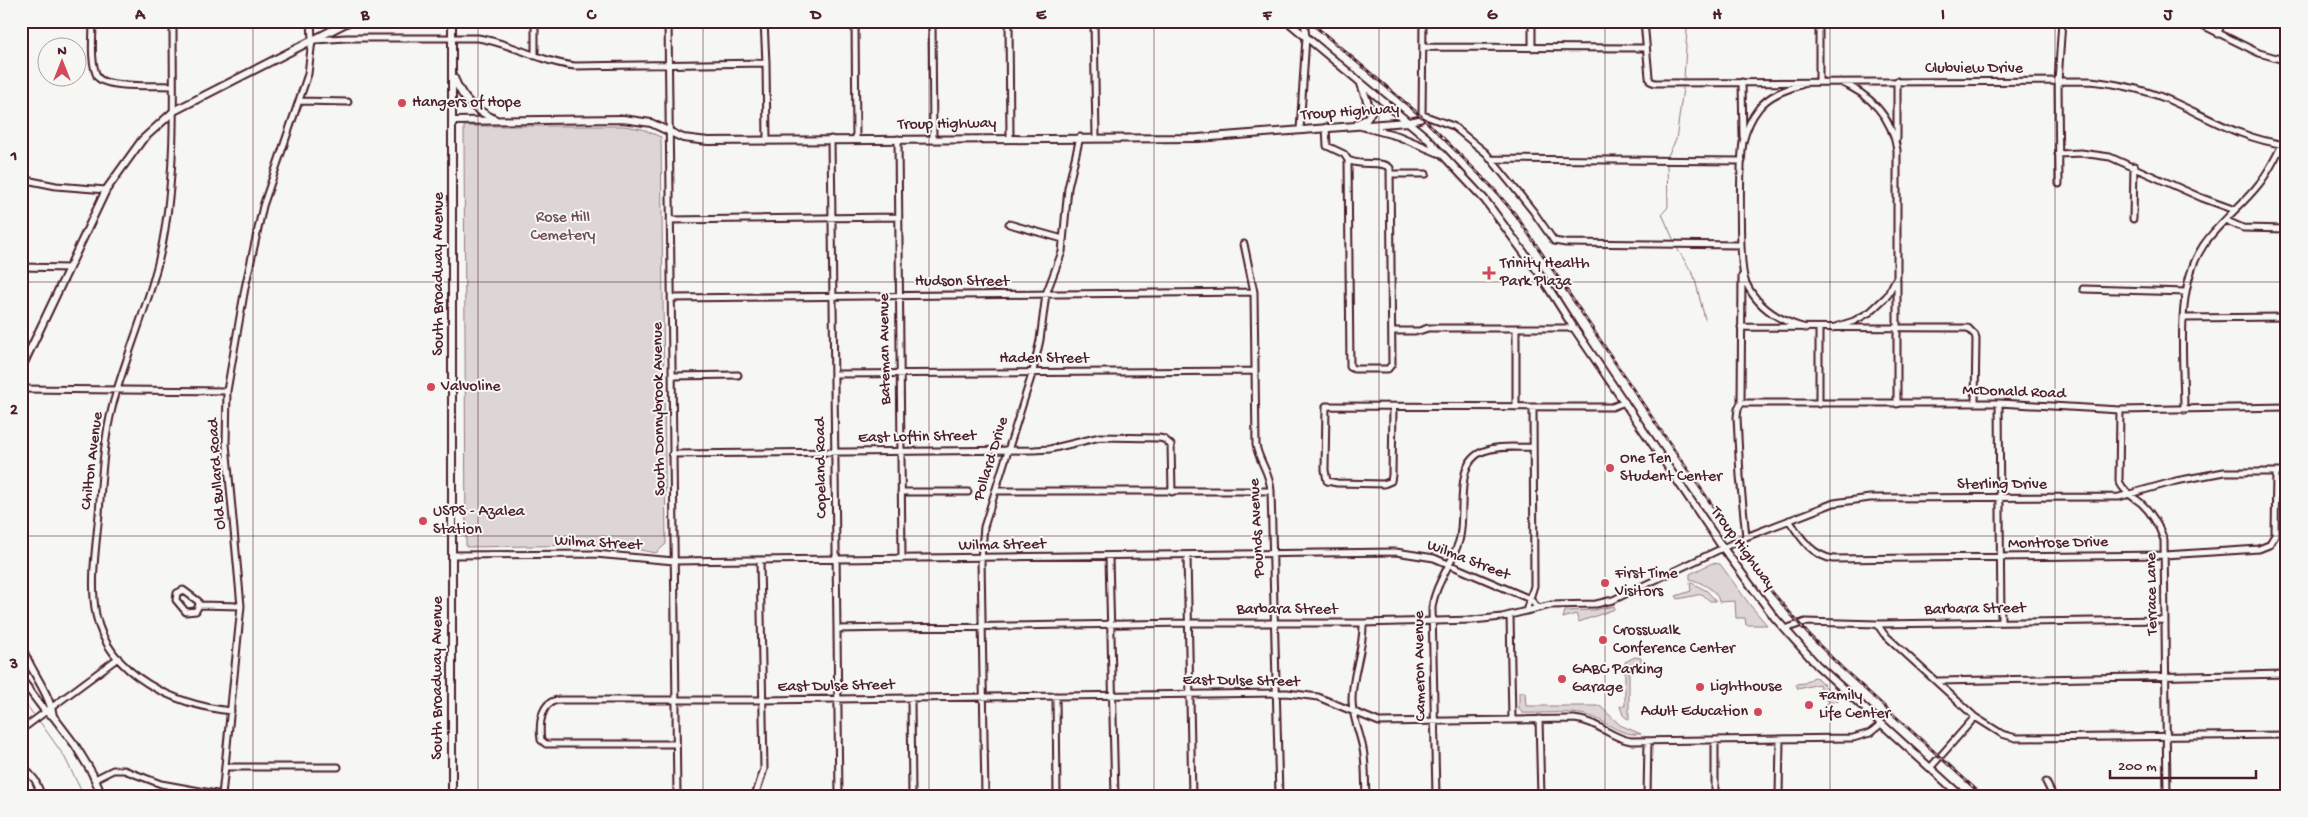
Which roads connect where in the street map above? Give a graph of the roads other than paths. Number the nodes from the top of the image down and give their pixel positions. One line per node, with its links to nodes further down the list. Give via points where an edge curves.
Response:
1 (93, 21): 43 (street, via 98,78 115,84)
2 (173, 21): 43 (street, Chilton Avenue)
3 (311, 21): 27 (street, Old Bullard Road)
4 (350, 21): 22 (main road)
5 (452, 21): 26 (main road, South Broadway Avenue)
6 (535, 21): 31 (street)
7 (668, 21): 34 (street, South Donnybrook Avenue)
8 (764, 21): 33 (street)
9 (855, 21): 60 (street)
10 (932, 21): 62 (street)
11 (1009, 21): 58 (street)
12 (1094, 21): 57 (street)
13 (1287, 21): 24 (main road)
14 (1304, 21): 24 (street)
15 (1423, 21): 28 (street)
16 (1532, 21): 29 (street)
17 (1644, 21): 30 (street)
18 (1819, 21): 37 (street)
19 (2062, 21): 41 (street)
20 (2194, 21): 23 (street)
21 (2222, 21): 23 (street)
22 (335, 28): 25 (street); 27 (main road)
23 (2218, 34): 32 (street)
24 (1306, 37): 42 (main road); 53 (street)
25 (346, 38): 26 (street); 27 (street)
26 (452, 38): 31 (street, via 493,40); 35 (main road, South Broadway Avenue)
27 (312, 40): 44 (street, Old Bullard Road, via 308,74); 46 (main road)
28 (1423, 47): 29 (street); 47 (street)
29 (1532, 48): 30 (street)
30 (1645, 48): 40 (street, Clubview Drive, via 1650,81 1666,84)
31 (535, 56): 34 (street, via 554,64 575,66)
32 (2287, 62)
33 (766, 63): 34 (street); 63 (street)
34 (669, 64): 54 (street, South Donnybrook Avenue)
35 (452, 74): 48 (main road, South Broadway Avenue); 49 (main road, via 465,100)
36 (1811, 81): 37 (street, Clubview Drive); 40 (street, Clubview Drive); 64 (street, via 1778,93 1762,104 1748,126)
37 (1819, 81): 38 (street, Clubview Drive)
38 (1836, 81): 39 (street, Clubview Drive); 66 (street, via 1856,90 1878,107 1893,131)
39 (1897, 81): 41 (street, Clubview Drive); 66 (street)
40 (1742, 82): 64 (street)
41 (2058, 82): 65 (street, Clubview Drive, via 2091,81 2141,90 2232,130); 67 (street)
42 (1360, 83): 50 (main road); 51 (main road, via 1371,112 1367,119)
43 (173, 86): 46 (street, Chilton Avenue)
44 (300, 101): 45 (street); 119 (street, Old Bullard Road, via 263,206)
45 (348, 102)
46 (174, 111): 77 (main road, via 138,145); 118 (street, Chilton Avenue, via 165,230)
47 (1423, 115): 50 (street, via 1421,119); 69 (street, via 1453,126)
48 (453, 121): 49 (main road, Troup Highway); 150 (main road, South Broadway Avenue)
49 (498, 121): 54 (main road, Troup Highway, via 623,119 651,123)
50 (1406, 122): 51 (main road, Troup Highway); 68 (main road, Troup Highway)
51 (1355, 125): 52 (main road, Troup Highway); 68 (main road, via 1398,136)
52 (1326, 127): 53 (main road, Troup Highway); 70 (street, via 1327,146 1344,154)
53 (1300, 130): 57 (main road, Troup Highway, via 1198,138)
54 (670, 132): 63 (main road, Troup Highway, via 694,140); 82 (street, South Donnybrook Avenue)
55 (2287, 134): 65 (street)
56 (1080, 137): 57 (main road, Troup Highway); 58 (main road, Troup Highway); 86 (street, Pollard Drive, via 1068,188)
57 (1096, 137)
58 (1010, 138): 62 (main road, Troup Highway)
59 (831, 139): 60 (main road, Troup Highway); 63 (main road, Troup Highway); 80 (street, Copeland Road)
60 (856, 139): 61 (main road, Troup Highway)
61 (898, 139): 62 (main road, Troup Highway); 79 (street, Bateman Avenue)
62 (933, 139)
63 (766, 141)
64 (1743, 144): 71 (street)
65 (2284, 145): 78 (street, via 2259,184)
66 (1897, 150): 92 (street)
67 (2058, 154): 72 (street, via 2099,154); 76 (street)
68 (1443, 155): 104 (main road, Troup Highway, via 1503,221)
69 (1490, 159): 71 (street); 88 (street, via 1554,241)
70 (1348, 160): 73 (street, via 1359,164 1388,165); 109 (street, via 1350,364 1354,369 1390,368)
71 (1742, 161): 88 (street)
72 (2134, 166): 78 (street); 81 (street)
73 (1390, 174): 74 (street); 109 (street)
74 (1426, 174)
75 (21, 179): 77 (street)
76 (2059, 184)
77 (106, 190): 90 (main road)
78 (2235, 210): 83 (street)
79 (897, 217): 80 (street); 96 (street, Bateman Avenue)
80 (832, 218): 82 (street); 98 (street, Copeland Road)
81 (2132, 219)
82 (670, 220): 99 (street, South Donnybrook Avenue)
83 (2225, 220): 85 (street, via 2243,228); 95 (street, via 2196,257)
84 (1008, 224): 86 (street)
85 (2287, 229)
86 (1062, 239): 97 (street, Pollard Drive, via 1062,252)
87 (1244, 244): 94 (street, Pounds Avenue)
88 (1741, 245): 91 (street)
89 (21, 267): 90 (street)
90 (69, 268): 110 (main road)
91 (1742, 271): 102 (street); 105 (street, via 1747,286 1763,307)
92 (1897, 277): 107 (street, via 1887,296 1870,312); 108 (street)
93 (2083, 290): 95 (street)
94 (1254, 292): 97 (street, Hudson Street); 112 (street, Pounds Avenue)
95 (2186, 292): 100 (street)
96 (898, 294): 97 (street, Hudson Street); 98 (street, Hudson Street); 113 (street, Bateman Avenue)
97 (1046, 294): 111 (street, Pollard Drive)
98 (833, 296): 99 (street, Hudson Street); 114 (street, Copeland Road)
99 (671, 298): 116 (street, South Donnybrook Avenue)
100 (2183, 318): 101 (street); 131 (street)
101 (2287, 318)
102 (1741, 327): 105 (street); 121 (street)
103 (1516, 328): 104 (street); 109 (street); 127 (street)
104 (1574, 328): 120 (main road, Troup Highway)
105 (1805, 328): 106 (street)
106 (1820, 328): 107 (street); 124 (street)
107 (1832, 328): 108 (street)
108 (1897, 328): 122 (street, via 1964,327 1973,332 1976,339); 125 (street)
109 (1392, 331)
110 (21, 369)
111 (1033, 371): 112 (street, Haden Street); 113 (street, Haden Street); 133 (street, Pollard Drive)
112 (1254, 371): 143 (street, Pounds Avenue, via 1256,445 1269,474)
113 (899, 373): 114 (street, Haden Street); 135 (street, Bateman Avenue)
114 (834, 374): 134 (street, Copeland Road)
115 (738, 375): 116 (street)
116 (672, 376): 136 (street, South Donnybrook Avenue)
117 (21, 389): 118 (street)
118 (117, 390): 119 (street); 179 (street, Chilton Avenue, via 104,449 94,582 96,615 109,647)
119 (227, 391): 163 (street, Old Bullard Road, via 226,444)
120 (1625, 402): 128 (street, via 1612,407); 148 (main road, Troup Highway)
121 (1741, 403): 124 (street, McDonald Road); 147 (street, via 1738,408 1738,434)
122 (1975, 403): 123 (street, McDonald Road); 125 (street, McDonald Road)
123 (2000, 403): 130 (street, McDonald Road); 145 (street)
124 (1820, 404): 125 (street, McDonald Road)
125 (1898, 404)
126 (1393, 407): 126 (street, via 1392,475 1389,482 1328,481 1325,470 1326,406); 127 (street)
127 (1516, 407): 128 (street)
128 (1533, 407): 132 (street)
129 (2287, 407): 131 (street, McDonald Road)
130 (2120, 410): 131 (street, McDonald Road); 144 (street, Terrace Lane, via 2118,475 2122,488)
131 (2184, 410)
132 (1533, 447): 160 (street, Cameron Avenue, via 1484,451 1467,464 1463,479 1461,532); 161 (street, via 1534,586)
133 (1008, 450): 135 (street, East Loftin Street); 141 (street, Pollard Drive); 142 (street, East Loftin Street, via 1050,449 1083,440 1117,436 1164,439 1172,451)
134 (835, 452): 135 (street, East Loftin Street); 136 (street, East Loftin Street); 157 (street, Copeland Road)
135 (900, 452): 139 (street, Bateman Avenue)
136 (672, 454): 158 (street, South Donnybrook Avenue)
137 (2276, 472): 138 (street, Sterling Drive); 144 (street, Sterling Drive, via 2202,475); 151 (street, Montrose Drive, via 2276,530 2269,545 2258,549)
138 (2287, 472)
139 (901, 492): 140 (street); 155 (street, Bateman Avenue)
140 (968, 492)
141 (995, 492): 142 (street); 156 (street, Pollard Drive, via 984,527)
142 (1172, 492): 143 (street)
143 (1271, 492): 149 (street, Pounds Avenue)
144 (2129, 495): 145 (street, Sterling Drive); 151 (street, Terrace Lane, via 2142,504 2160,527)
145 (1999, 498): 146 (street, Sterling Drive, via 1855,499 1834,503); 154 (street)
146 (1789, 520): 147 (street, Sterling Drive); 154 (street, Montrose Drive, via 1816,554 1825,558)
147 (1746, 537): 148 (street, Sterling Drive)
148 (1723, 548): 164 (street, Barbara Street, via 1607,602); 177 (main road, Troup Highway)
149 (1272, 554): 152 (street, Wilma Street); 160 (street, Wilma Street, via 1396,552 1426,556); 169 (street, Pounds Avenue)
150 (453, 555): 158 (street, Wilma Street, via 595,554); 219 (main road, South Broadway Avenue)
151 (2165, 555): 154 (street, Montrose Drive); 167 (street, Terrace Lane)
152 (1187, 556): 153 (street, Wilma Street); 171 (street)
153 (1109, 557): 156 (street, Wilma Street); 173 (street)
154 (2000, 557): 170 (street)
155 (902, 559): 156 (street, Wilma Street); 157 (street, Wilma Street)
156 (981, 559): 175 (street, Pollard Drive)
157 (836, 560): 159 (street, Wilma Street); 176 (street, Copeland Road)
158 (674, 561): 159 (street, Wilma Street); 191 (street, South Donnybrook Avenue)
159 (760, 561): 192 (street)
160 (1449, 564): 161 (street, Wilma Street); 168 (street, Cameron Avenue, via 1434,596)
161 (1530, 599): 164 (street, Wilma Street); 165 (street)
162 (199, 605): 162 (street, via 187,591 177,593 176,600 186,612 192,613); 163 (street)
163 (241, 606): 195 (street, Old Bullard Road)
164 (1538, 608): 165 (street, Barbara Street)
165 (1526, 611): 166 (street, Barbara Street)
166 (1510, 615): 168 (street, Barbara Street); 200 (street)
167 (2166, 620): 170 (street, Barbara Street); 181 (street, Terrace Lane)
168 (1432, 621): 172 (street, Barbara Street); 201 (street, Cameron Avenue)
169 (1275, 622): 171 (street, Barbara Street); 172 (street, Barbara Street); 184 (street, Pounds Avenue)
170 (2001, 622): 174 (street, Barbara Street)
171 (1188, 623): 173 (street, Barbara Street); 185 (street)
172 (1363, 623): 196 (street)
173 (1111, 624): 175 (street, Barbara Street); 186 (street)
174 (1877, 624): 177 (street, Barbara Street, via 1805,622); 183 (street)
175 (983, 627): 176 (street, Barbara Street); 188 (street, Pollard Drive)
176 (837, 629): 190 (street, Copeland Road)
177 (1785, 629): 202 (main road, Troup Highway)
178 (21, 644): 193 (main road, via 31,670)
179 (118, 658): 193 (street); 195 (street, Chilton Avenue, via 132,672 162,692 195,704)
180 (2287, 674): 181 (street)
181 (2167, 677): 183 (street); 205 (street, Terrace Lane)
182 (21, 679): 194 (main road)
183 (1937, 682): 198 (street)
184 (1277, 693): 185 (street, East Dulse Street); 196 (street, East Dulse Street, via 1318,697); 228 (street, Pounds Avenue)
185 (1190, 694): 186 (street, East Dulse Street); 227 (street)
186 (1112, 695): 187 (street, East Dulse Street); 226 (street)
187 (1056, 696): 188 (street, East Dulse Street); 225 (street)
188 (984, 697): 189 (street, East Dulse Street); 224 (street, Pollard Drive)
189 (912, 698): 190 (street, East Dulse Street); 223 (street)
190 (838, 699): 192 (street, East Dulse Street); 222 (street, Copeland Road)
191 (677, 700): 192 (street, East Dulse Street); 209 (street, South Donnybrook Avenue); 209 (street, East Dulse Street, via 554,700 543,712 540,734 546,744)
192 (762, 700): 221 (street, via 764,769)
193 (52, 706): 194 (street); 197 (main road)
194 (45, 711): 197 (main road); 203 (street)
195 (232, 711): 211 (street, Old Bullard Road)
196 (1352, 712): 201 (street, East Dulse Street, via 1379,722); 229 (street, via 1363,749)
197 (54, 716): 214 (main road)
198 (1975, 717): 205 (street, via 2002,734 2016,738); 213 (street)
199 (1539, 719): 200 (street, East Dulse Street); 208 (street, East Dulse Street, via 1579,719 1598,725 1621,739); 232 (street)
200 (1512, 720): 201 (street, East Dulse Street)
201 (1435, 721): 231 (street, Cameron Avenue)
202 (1882, 724): 206 (street, East Dulse Street, via 1860,737); 213 (main road, Troup Highway)
203 (21, 730)
204 (2287, 735): 205 (street)
205 (2168, 736): 238 (street, Terrace Lane)
206 (1780, 739): 207 (street, East Dulse Street); 235 (street)
207 (1715, 740): 208 (street, East Dulse Street); 234 (street)
208 (1648, 741): 233 (street)
209 (676, 744): 220 (street, South Donnybrook Avenue)
210 (21, 764): 217 (street, via 35,780)
211 (226, 767): 212 (street); 216 (street, Old Bullard Road)
212 (338, 767)
213 (1930, 768): 236 (main road, Troup Highway)
214 (95, 778): 216 (street, via 113,770 124,770 161,784); 218 (main road)
215 (2046, 782): 237 (street)
216 (222, 795)
217 (42, 796)
218 (102, 796)
219 (452, 796)
220 (677, 796)
221 (757, 796)
222 (839, 796)
223 (912, 796)
224 (985, 796)
225 (1057, 796)
226 (1115, 796)
227 (1192, 796)
228 (1279, 796)
229 (1366, 796)
230 (1413, 796): 231 (street)
231 (1436, 796)
232 (1541, 796)
233 (1647, 796)
234 (1715, 796)
235 (1779, 796)
236 (1961, 796)
237 (2053, 796)
238 (2168, 796)

